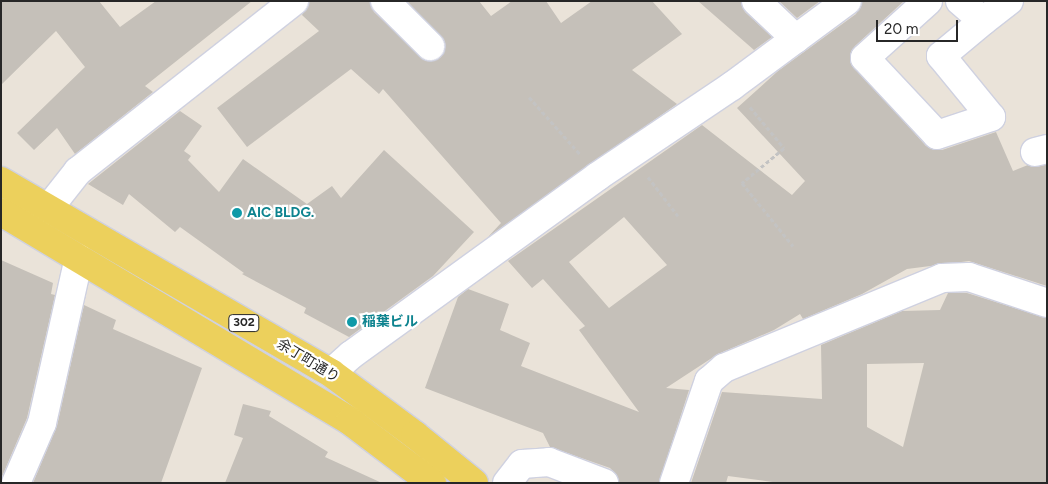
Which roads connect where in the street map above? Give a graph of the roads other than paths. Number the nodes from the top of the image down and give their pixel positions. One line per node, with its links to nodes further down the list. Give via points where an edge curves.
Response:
1 (294, 1): 12 (street, via 78,171)
2 (385, 1): 10 (street)
3 (756, 1): 9 (street)
4 (847, 1): 9 (street)
5 (928, 1): 8 (street, via 865,58 937,135 991,117 941,56)
6 (960, 1): 8 (street)
7 (1009, 1): 8 (street)
8 (983, 21)
9 (796, 39): 16 (street, via 630,154 351,355)
10 (430, 46)
11 (1, 181): 12 (main road, 余丁町通り / 302)
12 (48, 210): 16 (main road, 余丁町通り / 302)
13 (1, 212): 14 (main road, 302)
14 (79, 258): 18 (street, via 42,423); 19 (main road, 302, via 350,422)
15 (1038, 300): 23 (street, via 969,277 942,278 724,368 709,381)
16 (331, 374): 20 (main road, 余丁町通り / 302, via 416,435)
17 (1, 474): 18 (street)
18 (15, 483)
19 (432, 483)
20 (474, 483)
21 (507, 483): 22 (street, via 522,464 549,462)
22 (604, 483)
23 (674, 483)

